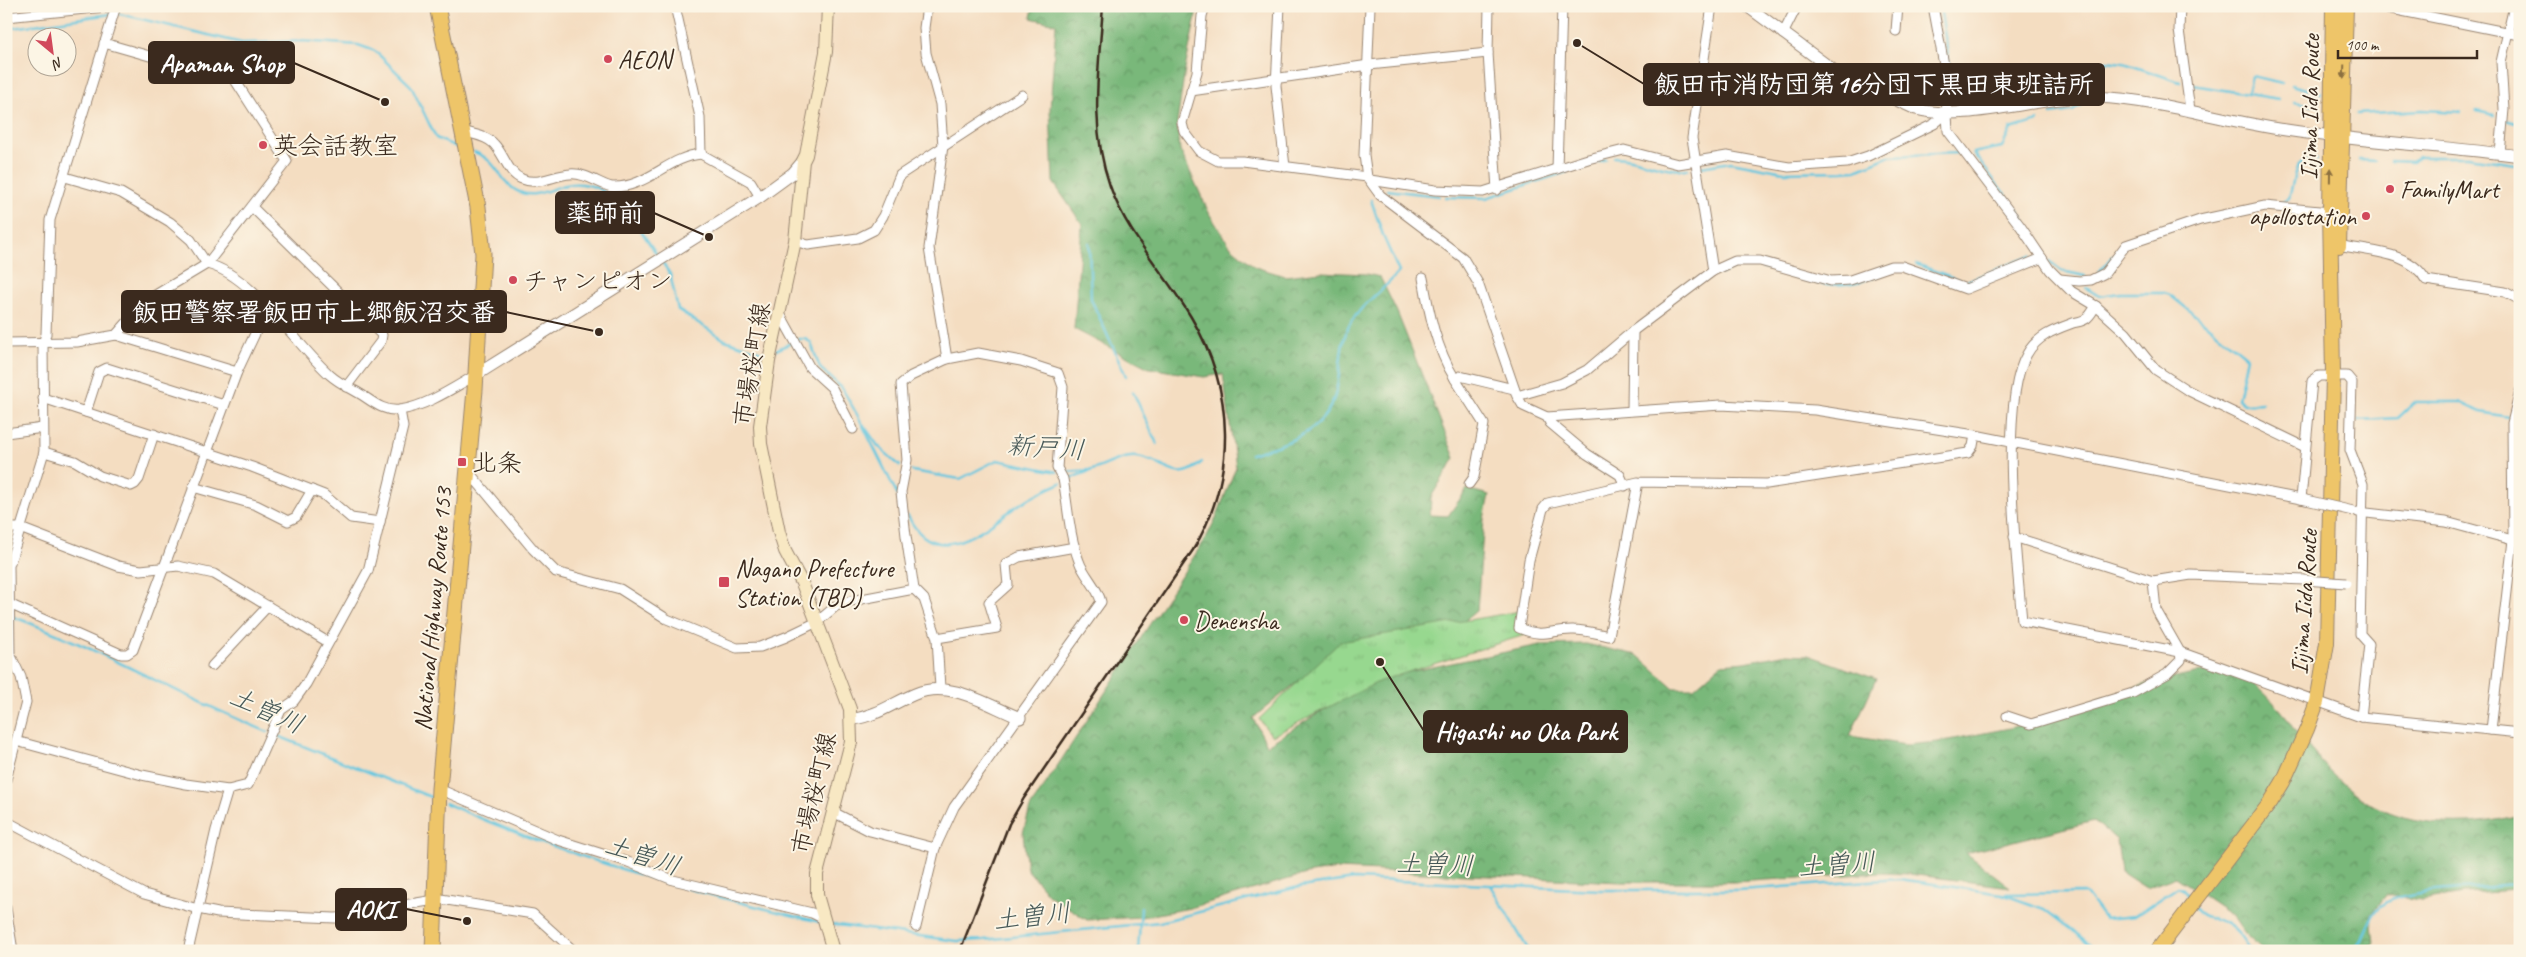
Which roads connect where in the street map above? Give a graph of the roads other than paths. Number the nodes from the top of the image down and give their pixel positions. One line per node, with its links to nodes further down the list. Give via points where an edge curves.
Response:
1 (437, 6): 34 (highway, National Highway Route 153)
2 (675, 6): 37 (street, via 700,117)
3 (828, 6): 40 (main road, 市場桜町線, via 826,52)
4 (927, 6): 36 (street, via 924,28 926,53 940,104)
5 (1205, 6): 30 (street, via 1197,72)
6 (1280, 6): 29 (street)
7 (1370, 6): 28 (street)
8 (1489, 6): 27 (street)
9 (1562, 6): 43 (street)
10 (1712, 6): 41 (street, via 1692,138)
11 (1747, 6): 24 (street)
12 (1796, 6): 24 (street)
13 (1898, 6): 22 (street)
14 (1934, 6): 33 (street, via 1944,65)
15 (2180, 6): 32 (street, via 2179,30)
16 (2333, 6): 35 (main road, Iijima Iida Route)
17 (2346, 6): 35 (main road, Iijima Iida Route, one-way to 35)
18 (2377, 6): 23 (street)
19 (2514, 6): 23 (street)
20 (115, 7): 21 (street); 26 (street)
21 (6, 17)
22 (1896, 31)
23 (2508, 32): 25 (street); 38 (street, via 2501,62 2504,109)
24 (1783, 34): 33 (street, via 1836,72 1916,109)
25 (2520, 36)
26 (104, 42): 44 (street); 48 (street, via 232,77 287,160)
27 (1488, 53): 28 (street); 46 (street)
28 (1369, 65): 29 (street); 45 (street, via 1364,156)
29 (1276, 78): 30 (street); 42 (street)
30 (1190, 91): 42 (street, via 1182,122 1184,131 1199,151 1218,161)
31 (1022, 95): 36 (street)
32 (2190, 110): 33 (street, via 2095,97); 35 (street, via 2246,124)
33 (1947, 113): 41 (street, via 1934,124 1847,164 1789,167 1727,156); 52 (street, via 1948,130)
34 (463, 135): 37 (street, via 493,142 513,172 530,182 571,173 612,187 648,178 687,155); 69 (highway, National Highway Route 153, via 478,207 483,254)
35 (2336, 137): 38 (street); 49 (main road, Iijima Iida Route, one-way to 35); 51 (main road, Iijima Iida Route)
36 (944, 146): 50 (street, via 900,175 874,230 858,238 808,245); 66 (street, via 930,248)
37 (701, 154): 47 (street, via 751,182)
38 (2500, 154): 39 (street)
39 (2520, 156)
40 (803, 161): 47 (street, via 793,173); 50 (main road, 市場桜町線)
41 (1694, 162): 43 (street, via 1678,164 1624,150); 54 (street)
42 (1285, 167): 45 (street)
43 (1557, 169): 46 (street)
44 (65, 177): 53 (street, via 122,193 170,222 191,240); 65 (street, via 50,220)
45 (1368, 178): 46 (street, via 1435,190); 73 (street, via 1380,195 1463,258 1478,283)
46 (1497, 190)
47 (760, 197): 69 (street)
48 (252, 207): 53 (street); 71 (street, via 382,335 381,341)
49 (2330, 212): 56 (street, via 2265,206 2200,220 2126,245 2105,273 2091,280); 61 (main road, Iijima Iida Route, via 2331,322)
50 (794, 241): 60 (main road, 市場桜町線)
51 (2339, 245): 57 (street, via 2381,251 2421,271 2426,280 2505,292); 61 (main road, Iijima Iida Route, via 2337,321)
52 (2042, 258): 54 (street, via 1966,289 1902,266 1891,266 1850,280 1831,281 1781,266 1745,260); 56 (street)
53 (207, 264): 58 (street, via 243,284); 63 (street, via 147,300)
54 (1713, 271): 62 (street)
55 (1423, 278): 70 (street, via 1435,332)
56 (2060, 279): 59 (street, via 2071,291)
57 (2520, 300)
58 (268, 306): 67 (street); 71 (street, via 330,375)
59 (2096, 306): 86 (street, via 2086,319 2049,331 2027,354 2015,390); 87 (street, via 2126,333 2156,370 2187,390)
60 (780, 314): 82 (street, via 810,368 832,388); 110 (main road, 市場桜町線, via 765,389 761,444 779,532)
61 (2334, 328): 68 (main road, Iijima Iida Route)
62 (1632, 331): 73 (street, via 1587,370 1562,383); 77 (street)
63 (116, 335): 65 (street); 67 (street)
64 (6, 343): 65 (street)
65 (43, 344): 74 (street)
66 (947, 360): 103 (street, via 978,353 1021,361 1058,373 1063,387 1058,472 1063,479); 107 (street, via 901,384 907,460 901,492)
67 (237, 372): 75 (street)
68 (2333, 374): 87 (street, via 2319,376 2312,382); 97 (street, via 2347,376 2352,382 2350,450 2363,484); 117 (main road, Iijima Iida Route, via 2329,618 2324,668)
69 (476, 375): 76 (street, via 431,401); 90 (highway, National Highway Route 153)
70 (1455, 379): 73 (street, via 1460,376); 92 (street, via 1484,424 1474,478)
71 (346, 387): 76 (street, via 386,410)
72 (2520, 391): 80 (street)
73 (1515, 393): 79 (street, via 1523,406)
74 (43, 398): 78 (street); 81 (street)
75 (224, 405): 78 (street, via 107,368 99,372); 89 (street)
76 (400, 410): 98 (street, via 403,427)
77 (1632, 410): 79 (street); 85 (street, via 1721,405 1792,408 1906,422)
78 (86, 412): 84 (street)
79 (1547, 417): 93 (street, via 1587,454 1620,476)
80 (2516, 424): 102 (street)
81 (43, 428): 83 (street); 88 (street)
82 (853, 429)
83 (6, 434)
84 (154, 434): 88 (street, via 139,479 131,486); 89 (street)
85 (1975, 435): 86 (street); 91 (street, via 1968,453 1828,476 1766,484)
86 (2012, 442): 96 (street); 101 (street)
87 (2306, 447): 96 (street)
88 (44, 452): 100 (street)
89 (206, 452): 94 (street); 95 (street)
90 (468, 470): 110 (street, via 556,572 620,589 667,619 737,648 760,647); 127 (highway, National Highway Route 153)
91 (1638, 482): 93 (street); 93 (street, via 1609,636 1571,629 1552,634 1531,633 1519,628 1529,560 1548,503)
92 (1470, 484)
93 (1626, 486)
94 (193, 487): 95 (street, via 256,504 288,521 296,517); 104 (street)
95 (312, 490): 98 (street, via 324,495 351,518)
96 (2303, 500): 97 (street, bridge)
97 (2357, 512): 102 (street, via 2446,522); 106 (street)
98 (380, 522): 112 (street, via 368,571)
99 (6, 528): 100 (street)
100 (20, 528): 104 (street, via 118,566); 108 (street, via 9,566)
101 (2014, 537): 105 (street); 113 (street, via 2022,621)
102 (2517, 541): 122 (street)
103 (1075, 547): 111 (street, via 1019,557 1006,564 1008,585 989,602 997,628); 120 (street, via 1085,576 1101,602)
104 (164, 569): 108 (street, via 133,650 127,654); 109 (street, via 178,566 214,574)
105 (2153, 581): 106 (street, bridge, via 2191,575); 113 (street, via 2156,610)
106 (2360, 584): 119 (street, via 2360,634 2369,644)
107 (914, 589): 110 (street, via 836,606); 111 (street, via 924,599)
108 (8, 605): 114 (street)
109 (268, 606): 112 (street); 115 (street)
110 (817, 622): 121 (main road, 市場桜町線, via 844,691)
111 (937, 638): 116 (street)
112 (328, 642): 126 (street, via 306,684 294,701 281,710 248,785)
113 (2180, 652): 117 (street); 118 (street, via 2181,660 2168,674 2133,693 2031,724)
114 (8, 653): 124 (street, via 21,677 26,702)
115 (212, 666)
116 (940, 688): 120 (street, via 954,690); 121 (street, via 915,694 881,712)
117 (2316, 702): 119 (street); 141 (main road, Iijima Iida Route, via 2295,757 2270,803)
118 (2007, 716)
119 (2361, 717): 122 (street)
120 (1020, 718): 130 (street, via 954,807)
121 (851, 720): 128 (main road, 市場桜町線, via 851,742)
122 (2491, 730): 123 (street)
123 (2520, 734)
124 (16, 741): 125 (street); 126 (street, via 142,775)
125 (6, 780)
126 (228, 790): 133 (street)
127 (439, 796): 131 (highway, National Highway Route 153); 134 (street, via 673,880)
128 (833, 812): 130 (street, via 870,831); 134 (main road, 市場桜町線, via 817,874)
129 (6, 821): 133 (street, via 144,894)
130 (935, 848): 135 (street)
131 (436, 900): 133 (street, via 398,906 369,916 335,918 218,913); 138 (highway, National Highway Route 153); 139 (street, via 533,914)
132 (6, 908): 136 (street)
133 (198, 909): 137 (street)
134 (822, 918): 140 (main road, 市場桜町線)
135 (916, 927)
136 (13, 951)
137 (188, 951)
138 (433, 951)
139 (574, 951)
140 (833, 951)
141 (2157, 951)

